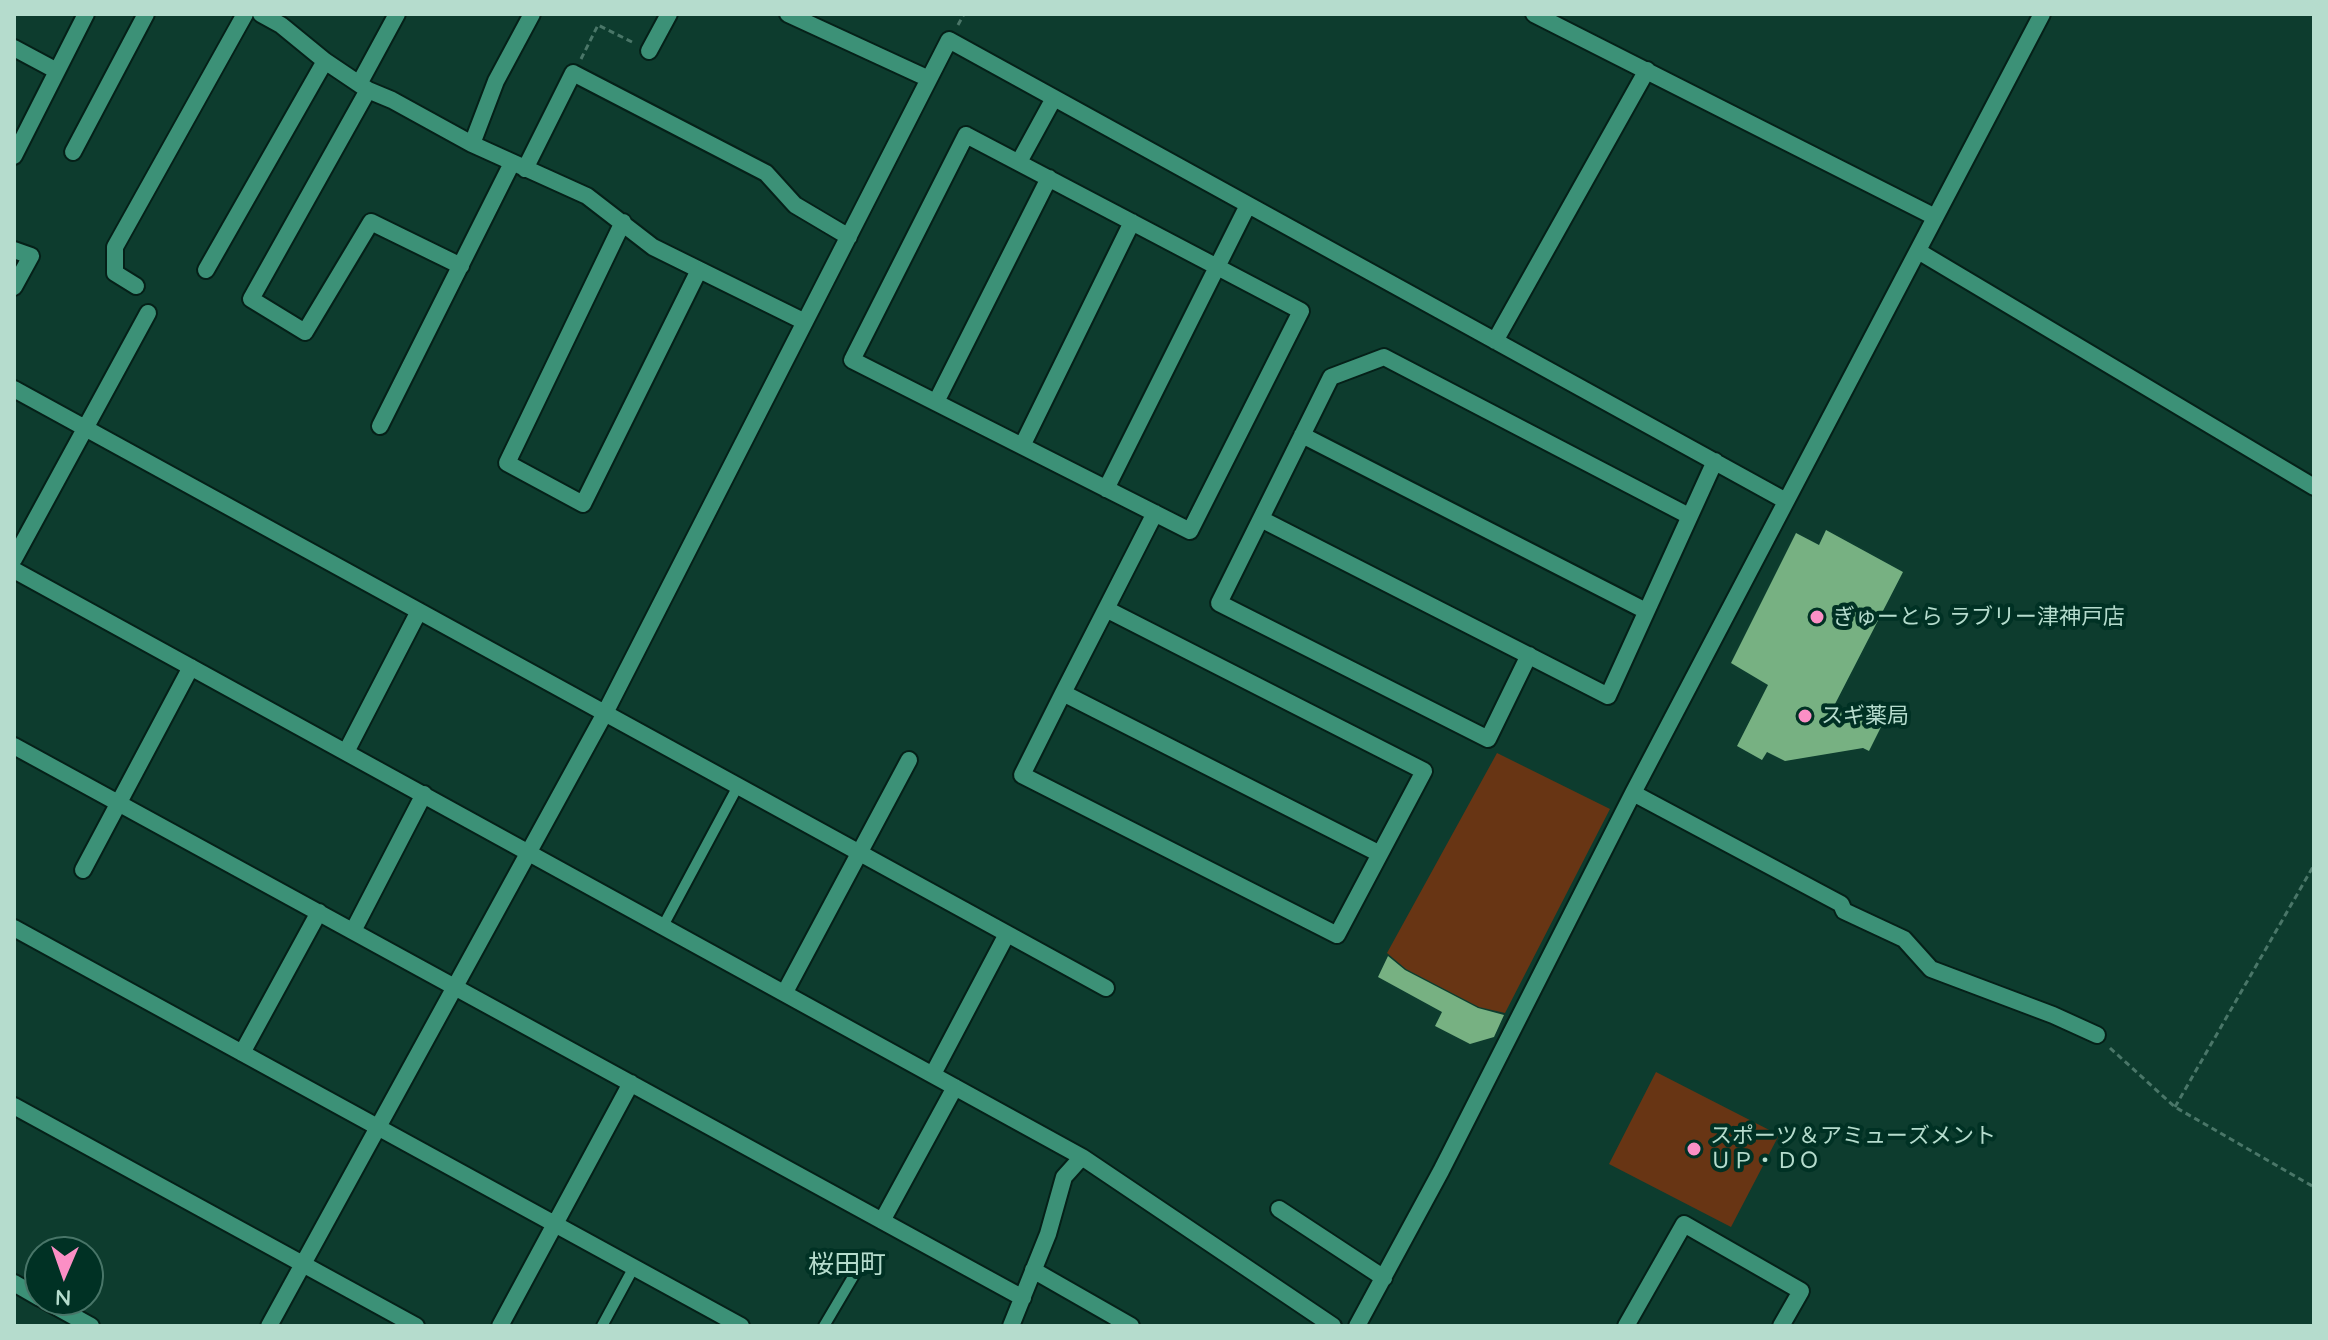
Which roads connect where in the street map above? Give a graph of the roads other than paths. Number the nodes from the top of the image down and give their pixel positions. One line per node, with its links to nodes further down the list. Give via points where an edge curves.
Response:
1 (86, 14): 16 (street)
2 (146, 14): 21 (street)
3 (245, 14): 37 (street, via 115,247 115,273)
4 (261, 14): 11 (street)
5 (397, 14): 18 (street)
6 (532, 14): 20 (street, via 496,81)
7 (669, 14): 13 (street)
8 (788, 14): 17 (street)
9 (1534, 14): 15 (street)
10 (2042, 14): 27 (street)
11 (283, 20): 14 (street)
12 (14, 48): 16 (street)
13 (649, 51)
14 (325, 61): 18 (street); 35 (street)
15 (1647, 70): 27 (street); 41 (street)
16 (57, 71): 22 (street)
17 (929, 79): 19 (street, via 949,40); 30 (street)
18 (364, 87): 20 (street); 33 (street, via 251,299 305,332 371,222)
19 (1054, 98): 23 (street); 26 (street)
20 (472, 144): 24 (street)
21 (73, 152)
22 (14, 156)
23 (1019, 162): 25 (street); 43 (street, via 966,135 852,360)
24 (519, 166): 28 (street, via 587,196); 30 (street, via 573,73 766,173 795,205); 33 (street)
25 (1049, 178): 29 (street); 43 (street)
26 (1248, 205): 34 (street); 41 (street)
27 (1935, 217): 32 (street)
28 (623, 222): 36 (street, via 653,247); 36 (street, via 507,463 583,504)
29 (1132, 222): 34 (street); 47 (street)
30 (849, 237): 40 (street)
31 (14, 250): 38 (street, via 31,256)
32 (1918, 251): 49 (street); 51 (street)
33 (461, 266): 44 (street)
34 (1217, 267): 50 (street); 52 (street, via 1301,311 1190,531)
35 (206, 270)
36 (699, 270): 40 (street)
37 (136, 286)
38 (14, 287)
39 (148, 313): 45 (street)
40 (805, 322): 63 (street)
41 (1495, 341): 48 (street)
42 (14, 389): 45 (street)
43 (936, 402): 47 (street)
44 (380, 426)
45 (85, 428): 55 (street); 58 (street)
46 (1302, 435): 53 (street, via 1331,377 1384,357); 54 (street); 59 (street)
47 (1022, 446): 50 (street)
48 (1715, 461): 51 (street); 53 (street)
49 (2314, 487)
50 (1106, 489): 52 (street)
51 (1786, 501): 68 (street)
52 (1155, 513): 57 (street)
53 (1689, 516): 59 (street)
54 (1261, 519): 60 (street); 60 (street, via 1219,603 1488,739)
55 (14, 559)
56 (14, 570): 61 (street)
57 (1106, 609): 62 (street); 73 (street, via 1424,771)
58 (419, 611): 63 (street); 65 (street)
59 (1646, 611): 60 (street, via 1608,696)
60 (1529, 655)
61 (191, 667): 65 (street); 70 (street)
62 (1063, 693): 73 (street); 73 (street, via 1022,775 1282,908 1337,935)
63 (605, 713): 67 (street); 71 (street)
64 (14, 746): 70 (street)
65 (346, 752): 69 (street)
66 (909, 760): 72 (street)
67 (738, 786): 72 (street); 76 (lane)
68 (1633, 793): 83 (street, via 1904,939 1931,969); 98 (street)
69 (424, 794): 71 (street); 78 (street)
70 (119, 803): 74 (street); 75 (street)
71 (527, 852): 76 (street); 80 (street)
72 (860, 853): 79 (street); 82 (street)
73 (1380, 854)
74 (83, 870)
75 (319, 912): 78 (street); 84 (street)
76 (663, 926): 82 (street)
77 (14, 928): 84 (street)
78 (353, 931): 80 (street)
79 (1007, 934): 81 (street); 85 (street)
80 (454, 986): 86 (street); 89 (street)
81 (1106, 988)
82 (785, 992): 85 (street)
83 (2097, 1035)
84 (242, 1053): 89 (street)
85 (933, 1074): 87 (street)
86 (631, 1083): 92 (street); 93 (street)
87 (955, 1087): 90 (street); 92 (street)
88 (14, 1106): 94 (street)
89 (377, 1127): 93 (street); 94 (street)
90 (1082, 1157): 97 (street, via 1064,1177); 110 (street)
91 (1279, 1209): 98 (street)
92 (882, 1221): 99 (street)
93 (555, 1224): 96 (street); 104 (street)
94 (303, 1265): 102 (street); 103 (street)
95 (860, 1265): 107 (lane)
96 (634, 1267): 105 (lane); 106 (street)
97 (1033, 1270): 99 (street); 109 (street)
98 (1384, 1278): 111 (street)
99 (1023, 1298): 108 (street)
100 (73, 1316): 101 (street)
101 (91, 1326)
102 (269, 1326)
103 (416, 1326)
104 (500, 1326)
105 (602, 1326)
106 (741, 1326)
107 (824, 1326)
108 (1011, 1326)
109 (1131, 1326)
110 (1333, 1326)
111 (1357, 1326)
112 (1626, 1326): 113 (street, via 1684,1224 1801,1291)
113 (1781, 1326)

